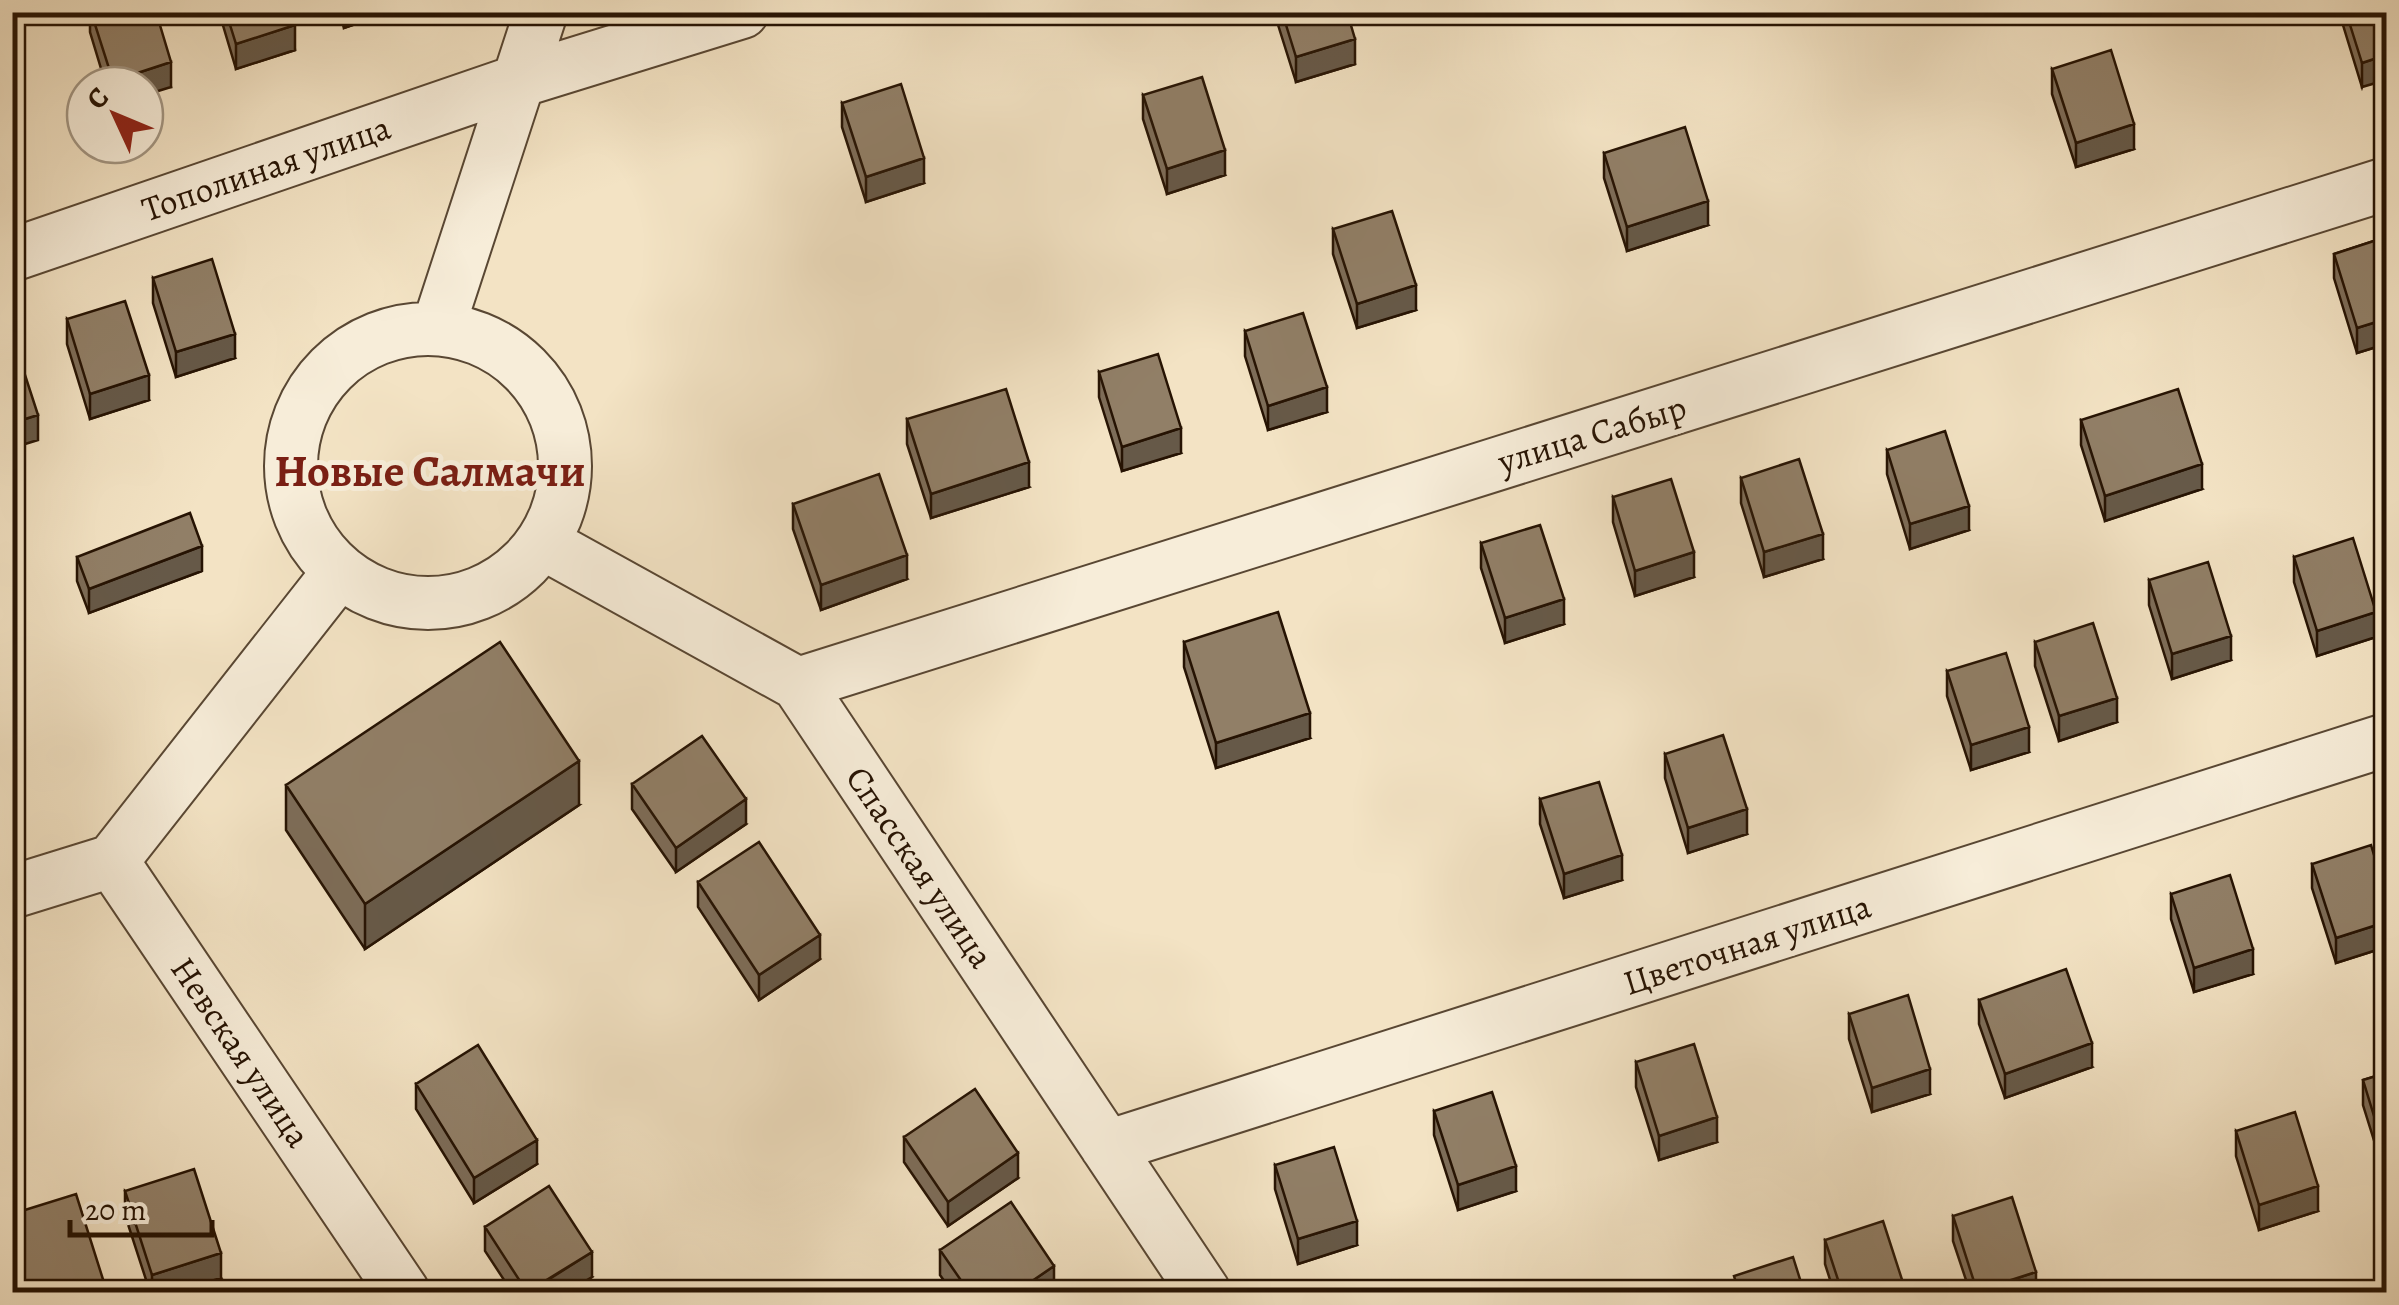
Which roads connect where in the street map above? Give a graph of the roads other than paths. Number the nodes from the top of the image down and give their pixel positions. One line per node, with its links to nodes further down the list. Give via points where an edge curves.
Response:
1 (541, 12): 3 (street)
2 (742, 12): 3 (street, Тополиная улица)
3 (519, 80): 5 (street, Тополиная улица); 6 (street)
4 (2386, 184): 9 (street, улица Сабыр)
5 (12, 255)
6 (438, 328): 7 (street, via 494,343 538,380 563,432 565,490); 8 (street, via 381,336 332,366 300,414 290,471 299,508 304,527)
7 (543, 543): 8 (street, via 502,583 448,603 390,599); 9 (street, Спасская улица)
8 (339, 572): 11 (street)
9 (798, 684): 13 (street, Спасская улица)
10 (2386, 740): 13 (street, Цветочная улица)
11 (112, 860): 12 (street); 14 (street, Невская улица)
12 (12, 892)
13 (1107, 1148): 15 (street, Спасская улица)
14 (403, 1292)
15 (1204, 1292)

